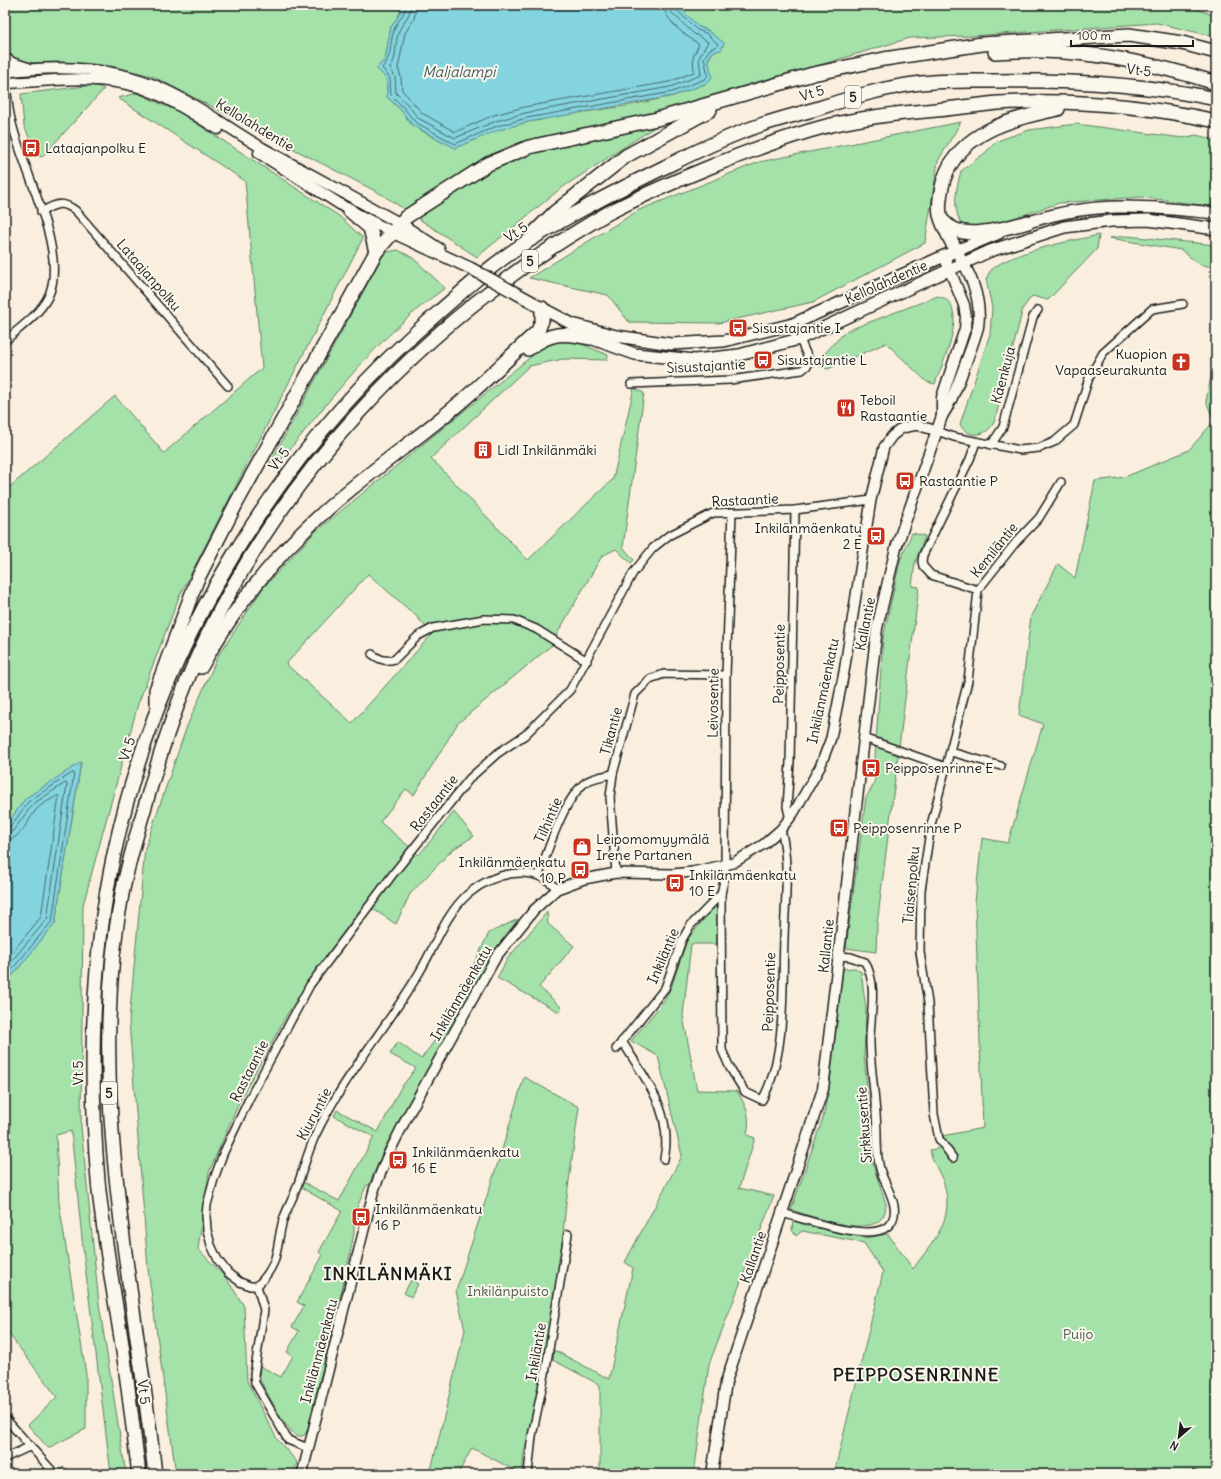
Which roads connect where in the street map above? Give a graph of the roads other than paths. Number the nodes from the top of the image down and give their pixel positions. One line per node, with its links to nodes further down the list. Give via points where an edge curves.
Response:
1 (1216, 52): 2 (highway, via 1182,43 1129,35 982,44)
2 (921, 53): 7 (highway, via 1042,51 1082,54 1164,68); 8 (highway, via 813,74)
3 (5, 58): 4 (main road)
4 (32, 69): 5 (main road, Kellolahdentie); 19 (main road, Kellolahdentie, via 101,71 133,78 165,90)
5 (5, 72)
6 (5, 83): 12 (street); 14 (main road, Kellolahdentie, via 101,79 140,88 172,102)
7 (1216, 83)
8 (733, 98): 19 (highway, via 656,119 529,148 488,164 418,209); 21 (highway, via 626,156 555,212)
9 (1216, 99): 21 (highway, Vt 5 / 5, via 1107,82 1050,80 925,82 875,90 755,127 692,154 609,194)
10 (1085, 104): 13 (highway, Vt 5 / 5, via 1166,112); 17 (highway, via 1007,122 964,146 949,166 940,192 940,214); 50 (highway, Vt 5 / 5, via 1000,103 899,114 826,126 759,147 648,193 605,214 526,263 446,326 402,367 333,442 244,567 205,639)
11 (5, 109): 12 (street)
12 (10, 119): 15 (street)
13 (1216, 121)
14 (349, 210): 19 (main road, Kellolahdentie); 22 (highway, via 370,228)
15 (41, 212): 33 (street, via 51,243 54,268 48,297 31,318); 35 (street, Lataajanpolku, via 58,204 68,205 76,211)
16 (1216, 213): 18 (main road, Kellolahdentie, via 1150,206 1100,207)
17 (944, 222): 18 (highway, via 953,230 966,233); 23 (highway)
18 (1028, 222): 23 (main road, Kellolahdentie)
19 (396, 228): 22 (highway); 27 (main road, Kellolahdentie, bridge)
20 (1216, 229): 24 (main road, Kellolahdentie, via 1148,220 1111,221 1064,227 990,251)
21 (521, 246): 49 (highway, Vt 5 / 5, via 447,305 374,371 338,410 301,457 231,558 200,613)
22 (376, 252): 49 (highway, via 237,502 197,580 158,685)
23 (950, 253): 24 (main road, Kallantie); 25 (main road, Kallantie); 29 (main road, Kellolahdentie)
24 (964, 263): 25 (main road, Kellolahdentie); 37 (main road, Kallantie, via 976,292 978,327 952,400)
25 (951, 270): 32 (main road, Kellolahdentie); 37 (main road, Kallantie, via 966,317 965,329 942,397)
26 (1183, 304): 40 (street, via 1152,308 1103,353 1089,378 1074,425 1054,442 1038,448 1020,450)
27 (538, 305): 30 (main road, Kellolahdentie); 36 (highway, via 542,320 538,330)
28 (1038, 310): 40 (street, Käenkuja, via 1032,321 1003,427)
29 (793, 324): 30 (main road, Kellolahdentie, via 724,341 671,344 616,336); 32 (street, Sisustajantie)
30 (574, 325): 31 (main road, Kellolahdentie)
31 (590, 338): 32 (main road, Kellolahdentie, via 634,354 694,360 739,355); 36 (highway, via 558,334 540,340 457,409)
32 (799, 338): 34 (street, Sisustajantie, via 809,360 808,366 802,370 730,380)
33 (5, 341)
34 (631, 384)
35 (228, 386)
36 (446, 415): 50 (highway, via 314,522 270,568 216,641)
37 (942, 416): 38 (main road, Kallantie)
38 (937, 431): 39 (street); 42 (street, Inkilänmäenkatu, via 917,425 902,428 892,436 880,457); 51 (main road, Kallantie, via 896,548 880,614)
39 (976, 442): 40 (street); 45 (street, Kemiläntie, via 922,561 931,576)
40 (991, 445)
41 (1061, 482): 45 (street, Kemiläntie, via 1039,518 1016,542)
42 (871, 500): 43 (street, Rastaantie); 56 (street, Inkilänmäenkatu, via 831,738 813,781)
43 (795, 510): 44 (street, Rastaantie); 56 (street, Peipposentie, via 787,807)
44 (732, 512): 47 (street, Rastaantie, via 706,515 668,536 653,548 638,564 622,591); 48 (street, Leivosentie)
45 (978, 590): 52 (street, Tiaisenpolku, via 968,681)
46 (372, 654): 47 (street, via 385,661 395,659 418,636 433,628 484,619 508,619 536,628)
47 (587, 661): 71 (street, Rastaantie, via 570,690 558,704 525,735 498,753 470,778 393,874 310,985 264,1070 223,1154 206,1215 209,1238 218,1260 228,1273 240,1282)
48 (726, 675): 55 (street, Tikantie, via 664,674 644,684 635,694 631,704); 58 (street, Leivosentie)
49 (155, 714): 77 (highway, Vt 5 / 5, via 126,805 114,856 107,892 93,1023 94,1118 99,1185)
50 (173, 718): 78 (highway, Vt 5 / 5, via 141,818 122,894 112,972 108,1051 109,1104 115,1172)
51 (864, 738): 54 (street); 63 (main road, Kallantie)
52 (951, 752): 53 (street); 54 (street, Tiaisenpolku)
53 (1001, 766)
54 (946, 767): 67 (street, Tiaisenpolku, via 924,863 920,952 928,1003 934,1114 939,1139)
55 (613, 774): 59 (street, Tikantie, via 610,797); 60 (street, Tilhintie, via 587,782 575,793)
56 (790, 819): 57 (street, Inkilänmäenkatu)
57 (781, 829): 58 (street, Inkilänmäenkatu, via 748,855); 66 (street, Peipposentie, via 786,862 780,1036 770,1083 762,1100)
58 (724, 866): 59 (street, Inkilänmäenkatu, via 673,874); 62 (street, Leivosentie)
59 (616, 873): 61 (street, Inkilänmäenkatu, via 584,879)
60 (539, 876): 61 (street, Kiuruntie, via 550,881); 71 (street, Kiuruntie, via 522,872 499,876 477,887 459,904 418,976 364,1054 315,1136 283,1220 278,1251 266,1276)
61 (557, 889): 74 (street, Inkilänmäenkatu, via 534,910 496,957 387,1157 374,1190)
62 (722, 894): 64 (street, Inkiläntie, via 690,926 682,940 665,988); 66 (street, Leivosentie, via 722,1050 745,1092)
63 (839, 956): 69 (main road, Kallantie, via 823,1089); 69 (street, Sirkkusentie, via 865,962 870,976 870,1045 878,1158 894,1207 894,1215 889,1226 863,1232)
64 (622, 1041): 65 (street, Inkiläntie); 68 (street, via 651,1090 665,1121 667,1134)
65 (616, 1049)
66 (757, 1098)
67 (953, 1158)
68 (664, 1159)
69 (782, 1213): 81 (main road, Kallantie, via 726,1382)
70 (568, 1234): 80 (street, Inkiläntie, via 532,1436)
71 (257, 1286): 74 (street, via 264,1310 255,1383 288,1440)
72 (5, 1418): 73 (street)
73 (31, 1446): 75 (street); 76 (street)
74 (308, 1448): 79 (street, Inkilänmäenkatu)
75 (5, 1458)
76 (55, 1474)
77 (139, 1474)
78 (154, 1474)
79 (302, 1474)
80 (528, 1474)
81 (712, 1474)

